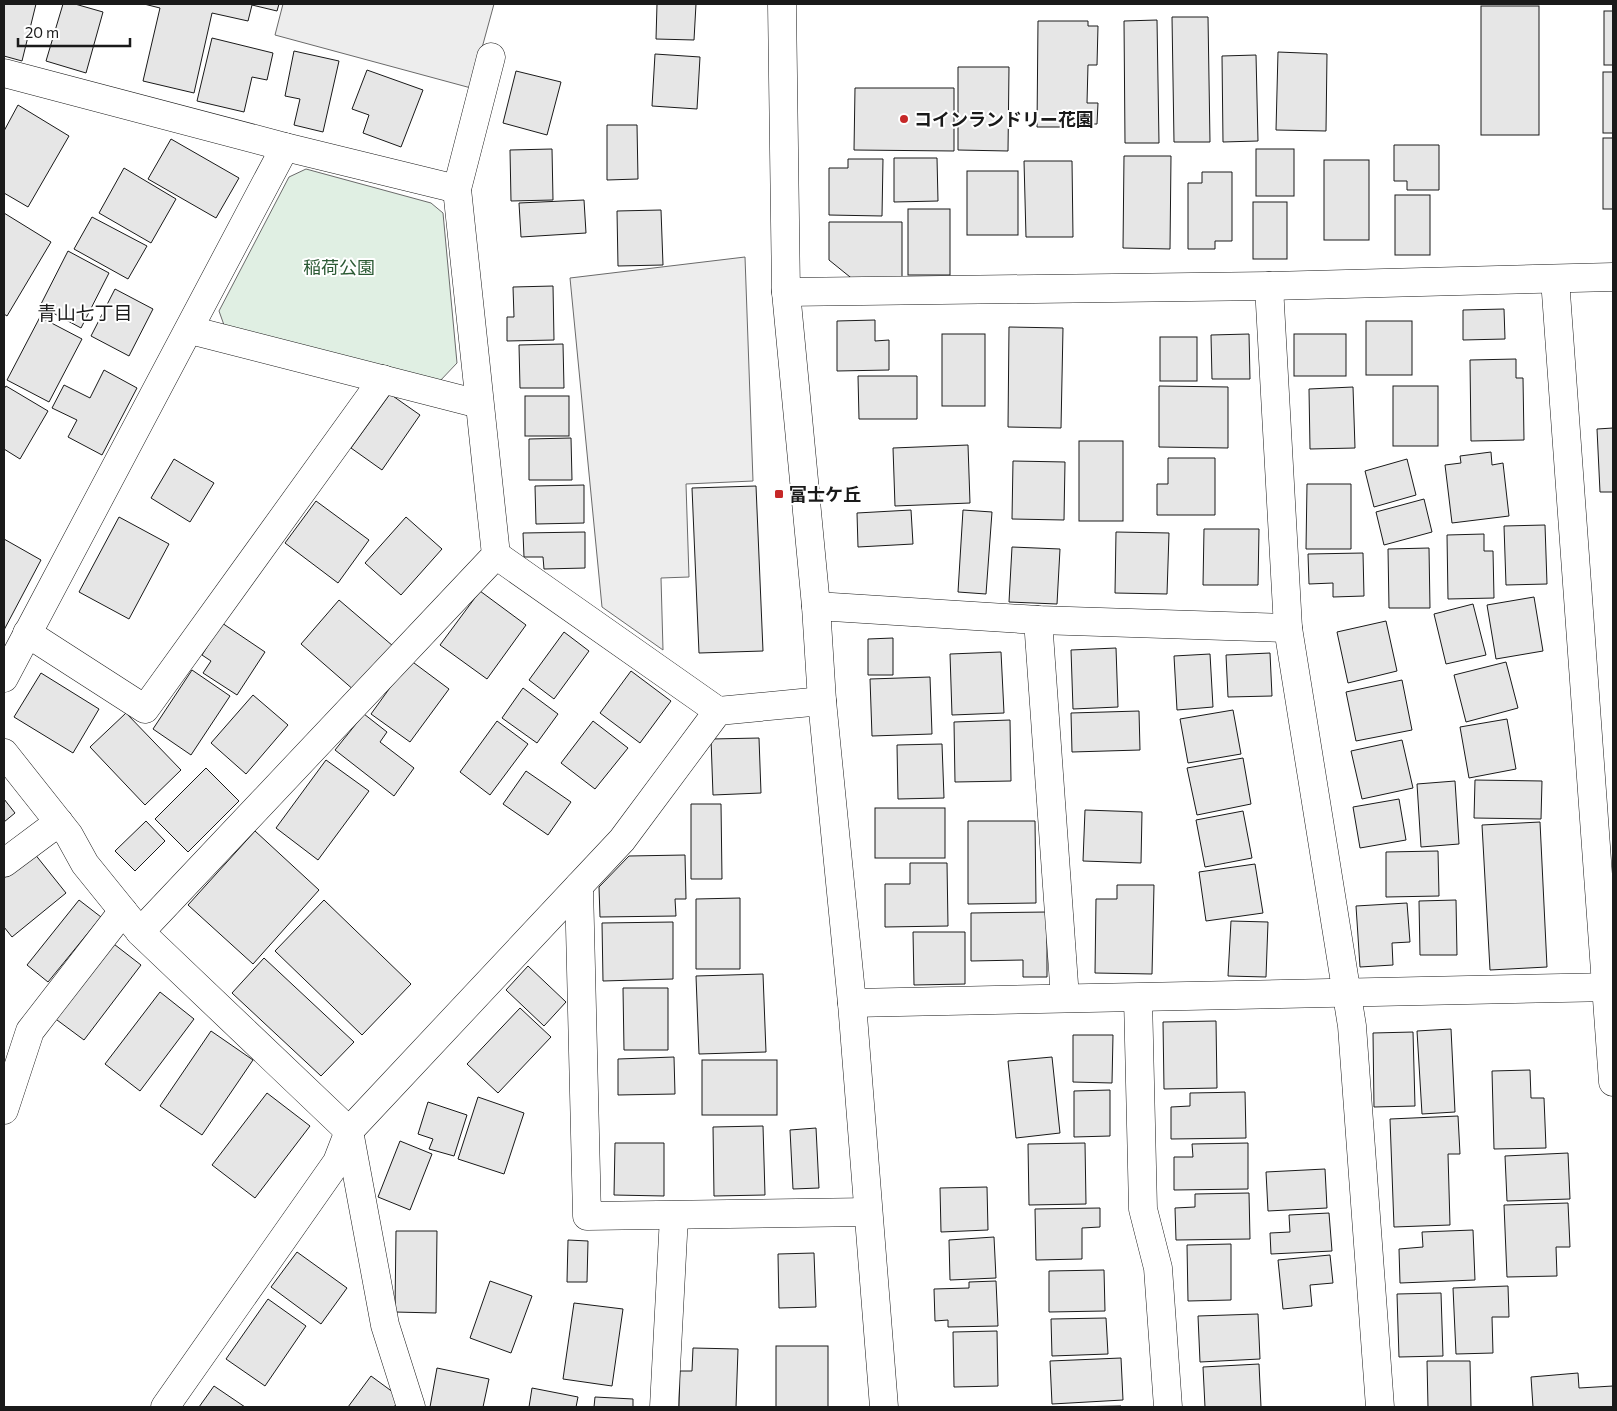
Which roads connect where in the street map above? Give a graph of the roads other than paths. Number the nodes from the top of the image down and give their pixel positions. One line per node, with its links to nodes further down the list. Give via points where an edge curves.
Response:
1 (782, 4): 9 (street)
2 (491, 57): 5 (street)
3 (7, 80): 4 (street)
4 (285, 147): 5 (street); 10 (street)
5 (457, 189): 12 (street)
6 (1613, 277): 7 (street)
7 (1555, 279): 8 (street); 26 (street)
8 (1269, 286): 9 (street); 16 (street)
9 (786, 292): 14 (street)
10 (190, 330): 11 (street); 17 (street)
11 (383, 380): 12 (street); 17 (street, via 145,709)
12 (478, 404): 13 (street)
13 (496, 555): 20 (street); 25 (street)
14 (816, 606): 15 (street); 19 (street)
15 (1038, 620): 16 (street); 28 (street)
16 (1288, 628): 27 (street)
17 (27, 633): 18 (street)
18 (4, 678)
19 (822, 701): 20 (street); 30 (street)
20 (718, 711): 24 (street, via 622,840)
21 (4, 753): 22 (street)
22 (59, 822): 23 (street); 25 (street, via 85,864)
23 (4, 863)
24 (579, 886): 33 (street); 35 (street, via 587,1216)
25 (131, 922): 32 (street, via 30,1031); 33 (street)
26 (1610, 987): 27 (street); 31 (street)
27 (1346, 994): 29 (street); 41 (street, via 1352,1026)
28 (1066, 998): 29 (street); 30 (street)
29 (1138, 998): 40 (street, via 1142,1208 1158,1268)
30 (852, 1002): 34 (street)
31 (1613, 1082)
32 (4, 1110)
33 (349, 1131): 36 (street, via 337,1162); 37 (street, via 385,1325)
34 (868, 1212): 35 (street); 39 (street)
35 (674, 1216): 38 (street)
36 (165, 1407)
37 (411, 1407)
38 (664, 1407)
39 (884, 1407)
40 (1168, 1407)
41 (1380, 1407)

